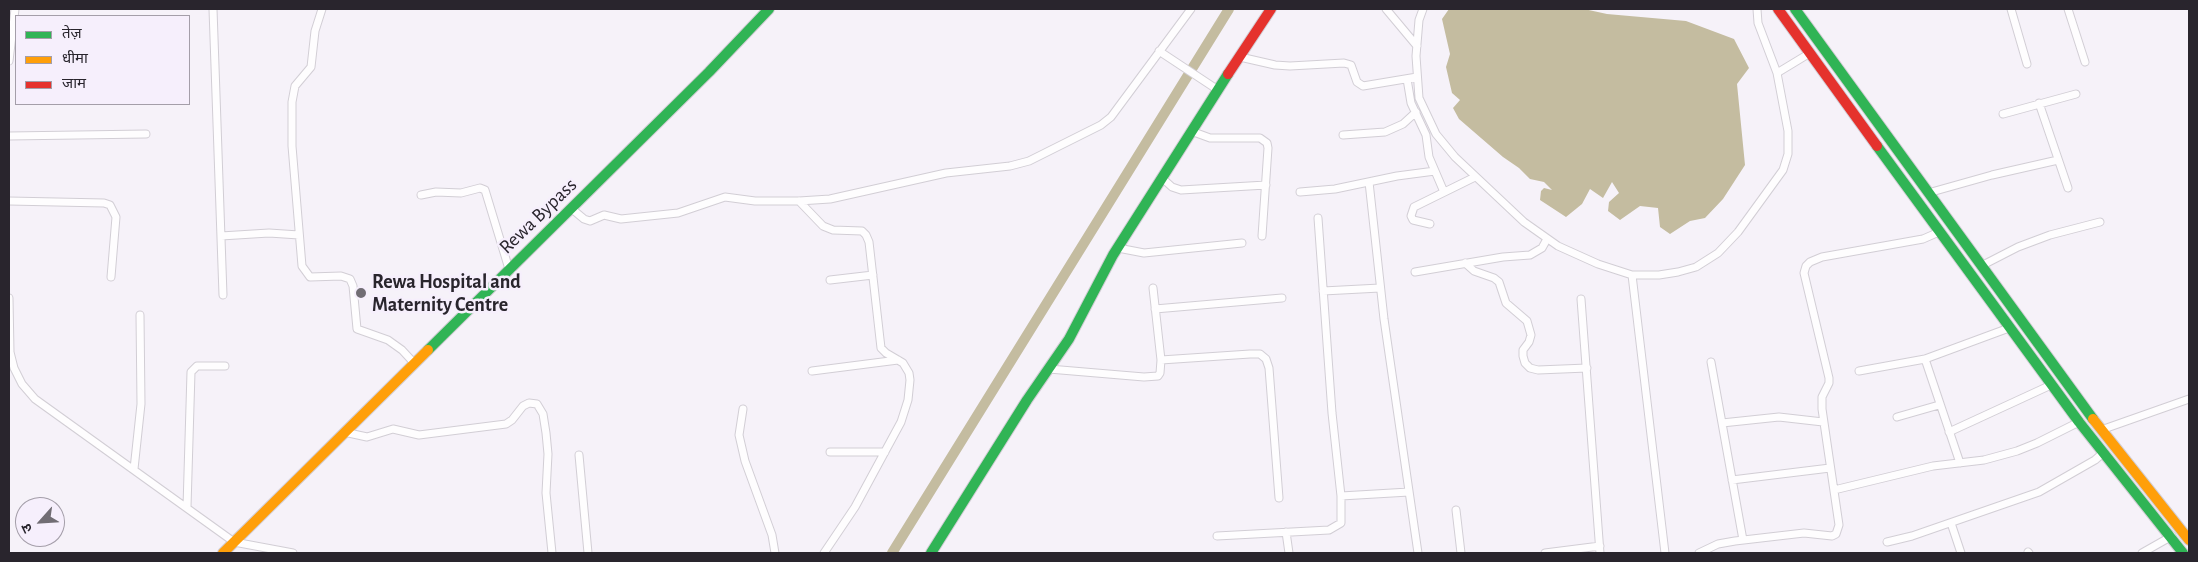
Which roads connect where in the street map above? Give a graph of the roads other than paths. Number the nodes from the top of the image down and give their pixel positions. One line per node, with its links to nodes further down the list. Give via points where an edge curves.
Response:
1 (15, 9): 15 (street)
2 (213, 9): 55 (street)
3 (322, 9): 54 (street, via 314,37 311,67 295,86 292,102)
4 (769, 9): 49 (main road, Rewa Bypass)
5 (1191, 9): 17 (street)
6 (1271, 9): 19 (main road)
7 (1386, 9): 14 (street)
8 (1423, 9): 14 (street)
9 (1757, 9): 23 (street, via 1758,23)
10 (1778, 9): 18 (main road)
11 (1795, 9): 16 (main road)
12 (2011, 9): 22 (street)
13 (2068, 9): 21 (street)
14 (1417, 46): 24 (street)
15 (9, 51): 20 (street)
16 (1825, 51): 18 (main road); 42 (main road)
17 (1159, 52): 26 (street); 48 (street, via 1106,122 1029,161 946,173 846,196)
18 (1812, 56): 23 (street); 46 (main road)
19 (1240, 57): 25 (street, via 1275,65 1348,64 1353,68 1357,82 1363,86); 26 (main road)
20 (9, 61)
21 (2085, 62)
22 (2027, 64)
23 (1777, 73): 65 (street, via 1788,131 1788,154 1783,170 1767,195 1718,253 1696,267 1659,275)
24 (1416, 77): 25 (street); 38 (street, via 1419,98 1436,134)
25 (1407, 79): 29 (street)
26 (1215, 88): 31 (main road)
27 (2076, 94): 28 (street)
28 (2039, 103): 30 (street); 35 (street)
29 (1416, 112): 33 (street, via 1403,124 1385,132); 36 (street)
30 (2003, 114)
31 (1191, 130): 37 (main road); 40 (street, via 1210,138 1265,140 1268,148)
32 (146, 134): 34 (street)
33 (1343, 135)
34 (9, 136)
35 (2058, 160): 41 (street); 42 (street)
36 (1435, 171): 39 (street); 44 (street)
37 (1161, 177): 40 (street, via 1181,190); 59 (main road)
38 (1475, 177): 44 (street); 57 (street)
39 (1369, 182): 43 (street); 69 (street)
40 (1266, 185): 56 (street)
41 (2068, 188)
42 (1926, 191): 46 (main road); 61 (main road)
43 (1300, 192)
44 (1444, 192): 52 (street, via 1411,211 1413,220)
45 (421, 195): 62 (street, via 486,190)
46 (1915, 198): 53 (main road)
47 (9, 201): 66 (street, via 110,205 116,217)
48 (800, 201): 49 (street, via 726,197 678,214 621,219 604,215 590,221); 64 (street, via 823,226 833,230 864,232 869,242)
49 (572, 209): 62 (main road, Rewa Bypass)
50 (1318, 218): 70 (street)
51 (2100, 222): 61 (street, via 2050,235)
52 (1430, 224)
53 (1940, 232): 77 (main road); 97 (street, via 1923,240 1822,257 1806,266 1804,273 1829,378 1822,397)
54 (299, 235): 55 (street); 82 (street, via 302,266 306,274 350,279 357,329 388,340)
55 (221, 236): 71 (street)
56 (1262, 236)
57 (1547, 239): 60 (street, via 1542,248 1530,255); 65 (street, via 1582,257)
58 (1242, 243): 59 (street, via 1144,253)
59 (1118, 248): 85 (main road, via 1069,339)
60 (1466, 263): 63 (street); 86 (street, via 1474,271 1499,282 1506,303 1527,321 1531,335 1523,356 1530,368)
61 (1981, 266): 93 (main road)
62 (509, 269): 82 (main road, Rewa Bypass)
63 (1415, 272)
64 (872, 274): 67 (street); 79 (street, via 881,348)
65 (1632, 275): 136 (street)
66 (111, 277)
67 (830, 280)
68 (1152, 288): 75 (street)
69 (1380, 288): 70 (street); 110 (street)
70 (1323, 291): 111 (street)
71 (223, 295)
72 (9, 298): 84 (street)
73 (1282, 298): 75 (street)
74 (1581, 299): 86 (street)
75 (1155, 309): 80 (street)
76 (140, 315): 107 (street, via 141,404)
77 (2009, 328): 78 (street); 89 (main road)
78 (1924, 359): 88 (street); 91 (street)
79 (899, 360): 87 (street); 102 (street, via 909,373 908,400)
80 (1161, 360): 85 (street, via 1160,373 1154,377); 112 (street, via 1250,354 1260,354 1266,359)
81 (1711, 362): 96 (street)
82 (414, 363): 99 (main road, Rewa Bypass)
83 (225, 366): 113 (street, via 198,366 191,372)
84 (11, 367): 107 (street, via 35,399)
85 (1049, 368): 131 (main road)
86 (1587, 368): 124 (street)
87 (812, 371)
88 (1859, 371)
89 (2052, 385): 95 (main road); 100 (street)
90 (2189, 399): 98 (street)
91 (1940, 406): 94 (street); 100 (street)
92 (743, 409): 129 (street, via 739,435)
93 (2087, 410): 95 (main road); 98 (main road)
94 (1897, 417)
95 (2078, 420): 103 (main road); 105 (street, via 2038,444 1984,460)
96 (1722, 422): 97 (street, via 1779,417); 108 (street)
97 (1824, 422): 106 (street)
98 (2101, 430): 116 (main road)
99 (344, 432): 122 (main road, Rewa Bypass); 127 (street, via 367,437 393,428 419,435 506,424 523,406 537,404 543,414 546,433 546,493)
100 (1949, 432): 105 (street)
101 (830, 452): 102 (street)
102 (885, 452): 130 (street, via 855,507)
103 (2103, 453): 115 (street, via 2039,492); 119 (main road)
104 (579, 455): 128 (street)
105 (1960, 463): 109 (street, via 1934,466)
106 (1830, 468): 108 (street); 109 (street)
107 (134, 469): 113 (street)
108 (1732, 480): 120 (street)
109 (1834, 490): 120 (street, via 1839,525 1836,534 1804,533)
110 (1409, 492): 111 (street); 133 (street)
111 (1341, 496): 117 (street, via 1341,523 1336,528)
112 (1279, 498)
113 (188, 507): 122 (street)
114 (1456, 510): 134 (street)
115 (1951, 523): 123 (street); 138 (street)
116 (2181, 530): 119 (street); 121 (main road)
117 (1286, 532): 118 (street); 132 (street)
118 (1217, 536)
119 (2170, 538): 139 (street); 140 (main road)
120 (1743, 540): 137 (street, via 1718,544)
121 (2189, 540)
122 (234, 542): 125 (main road, Rewa Bypass); 126 (street)
123 (1887, 542)
124 (1600, 550): 135 (street)
125 (223, 553)
126 (293, 553)
127 (552, 553)
128 (588, 553)
129 (775, 553)
130 (824, 553)
131 (931, 553)
132 (1289, 553)
133 (1418, 553)
134 (1461, 553)
135 (1545, 553)
136 (1665, 553)
137 (1699, 553)
138 (1961, 553)
139 (2142, 553)
140 (2183, 553)

